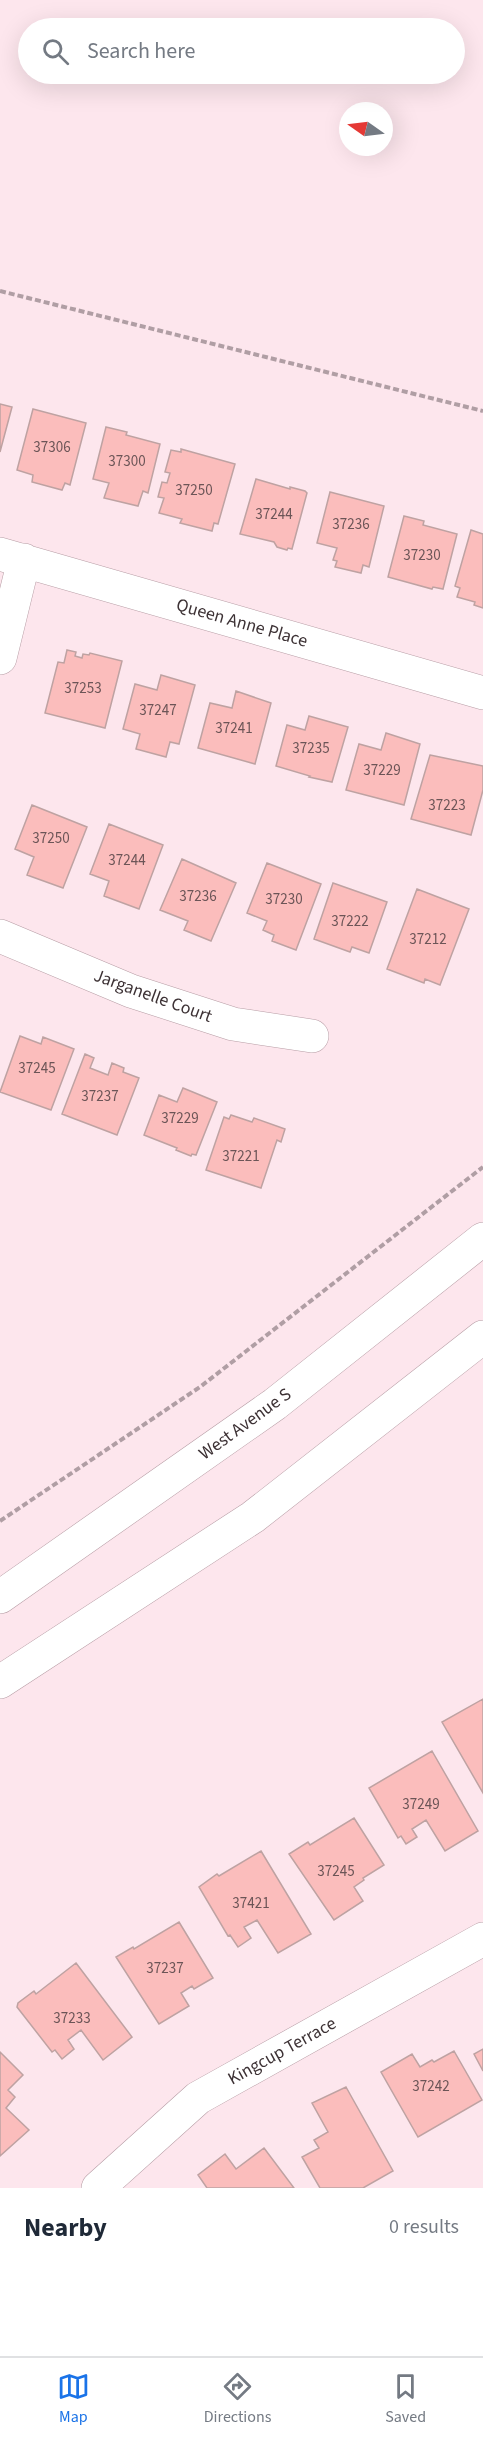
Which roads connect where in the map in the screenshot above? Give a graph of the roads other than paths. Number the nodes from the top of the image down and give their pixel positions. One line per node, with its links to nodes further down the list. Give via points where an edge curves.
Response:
1 (12, 557): 2 (street); 3 (street, Queen Anne Place)
2 (0, 658)
3 (483, 693)
4 (0, 936): 5 (street, Jarganelle Court, via 131,991 221,1020)
5 (312, 1036)
6 (483, 1239): 8 (street, West Avenue S, via 275,1404)
7 (483, 1337): 9 (street, via 253,1517)
8 (0, 1597)
9 (0, 1682)
10 (483, 1940): 11 (street, Kingcup Terrace, via 198,2098)
11 (98, 2188)

